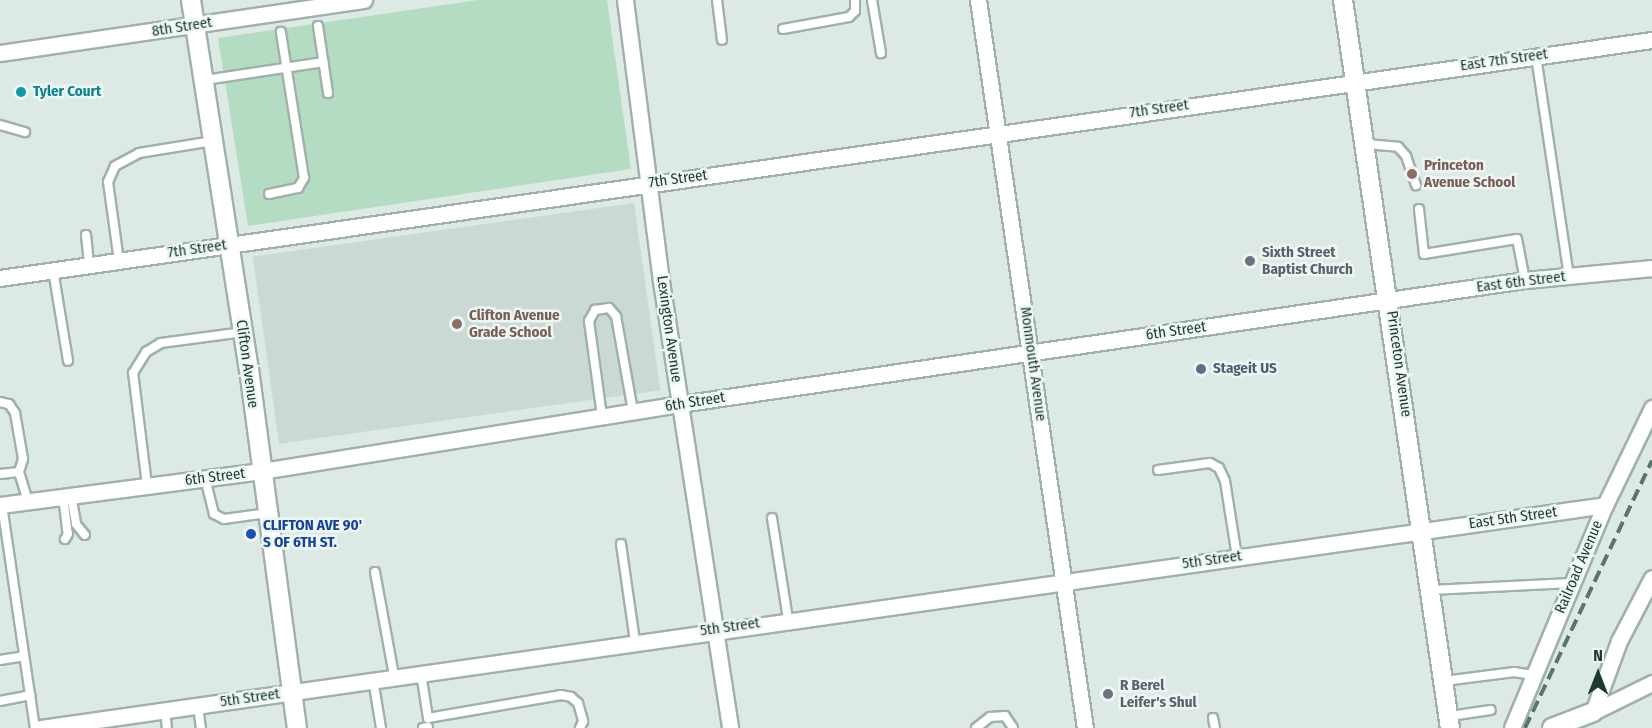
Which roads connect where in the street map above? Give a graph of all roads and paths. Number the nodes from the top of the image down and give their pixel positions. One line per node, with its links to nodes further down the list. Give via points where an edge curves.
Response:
1 (191, 0): 10 (street, Clifton Avenue)
2 (364, 0): 9 (street, 8th Street)
3 (625, 0): 29 (street, Lexington Avenue)
4 (717, 0): 14 (lane)
5 (855, 0): 12 (lane, via 855,11 849,16)
6 (872, 0): 17 (lane)
7 (978, 0): 26 (street, Monmouth Avenue)
8 (1343, 0): 22 (street, Princeton Avenue)
9 (316, 4): 10 (street, 8th Street)
10 (195, 25): 16 (street, 8th Street); 21 (street, Clifton Avenue)
11 (318, 26): 19 (lane)
12 (783, 29)
13 (281, 32): 20 (lane)
14 (722, 40)
15 (1652, 40): 18 (street, East 7th Street)
16 (0, 53)
17 (881, 53)
18 (1536, 56): 22 (street, East 7th Street); 39 (lane)
19 (324, 62): 20 (lane); 23 (lane)
20 (286, 68): 21 (lane); 31 (lane, via 304,178 298,188)
21 (203, 80): 27 (street, Clifton Avenue)
22 (1356, 80): 26 (street, 7th Street); 28 (street, Princeton Avenue)
23 (328, 93)
24 (0, 125): 25 (lane)
25 (25, 132)
26 (998, 133): 29 (street, 7th Street); 44 (street, Monmouth Avenue)
27 (213, 141): 34 (street, Clifton Avenue); 35 (lane, via 139,153 115,166 108,182)
28 (1366, 144): 30 (lane, via 1398,147 1406,156); 42 (street, Princeton Avenue)
29 (649, 183): 34 (street, 7th Street); 47 (street, Lexington Avenue)
30 (1416, 185)
31 (269, 194)
32 (1419, 209): 41 (lane, via 1424,254 1517,239)
33 (86, 235): 36 (lane)
34 (229, 244): 35 (street, 7th Street); 43 (street, Clifton Avenue)
35 (119, 261): 36 (street, 7th Street)
36 (89, 265): 38 (street, 7th Street)
37 (1652, 268): 39 (street, East 6th Street)
38 (53, 270): 40 (street, 7th Street); 45 (lane)
39 (1569, 276): 41 (street, East 6th Street)
40 (0, 278)
41 (1525, 280): 42 (street, East 6th Street)
42 (1390, 300): 44 (street, 6th Street); 63 (street, Princeton Avenue)
43 (243, 332): 52 (street, Clifton Avenue); 56 (lane, via 161,343 146,352 133,373)
44 (1031, 351): 47 (street, 6th Street); 70 (street, Monmouth Avenue)
45 (68, 361)
46 (0, 402): 53 (lane, via 9,404 15,412 23,459)
47 (680, 404): 49 (street, 6th Street); 74 (street, Lexington Avenue)
48 (1652, 408): 60 (street, Railroad Avenue)
49 (633, 411): 50 (street, 6th Street); 50 (lane, via 616,316 609,308 596,310 589,321)
50 (602, 416): 52 (street, 6th Street)
51 (1158, 470): 67 (lane, via 1210,463 1219,468 1225,481)
52 (262, 471): 55 (street, 6th Street); 61 (street, Clifton Avenue)
53 (19, 472): 54 (lane); 58 (lane)
54 (0, 474)
55 (205, 478): 56 (street, 6th Street); 61 (lane, via 214,514 224,519)
56 (147, 485): 57 (street, 6th Street)
57 (67, 496): 58 (street, 6th Street); 64 (lane, via 76,524); 65 (lane)
58 (28, 501): 59 (street, 6th Street)
59 (1, 505): 76 (lane)
60 (1605, 505): 63 (street, East 5th Street); 71 (street, Railroad Avenue)
61 (267, 513): 84 (street, Clifton Avenue)
62 (772, 518): 73 (lane)
63 (1421, 531): 67 (street, 5th Street); 72 (street, Princeton Avenue)
64 (85, 535)
65 (65, 539)
66 (621, 544): 75 (lane)
67 (1237, 556): 70 (street, 5th Street)
68 (375, 572): 80 (lane)
69 (1652, 578): 90 (street, via 1619,641)
70 (1064, 581): 73 (street, 5th Street); 106 (street, Monmouth Avenue)
71 (1572, 583): 72 (lane); 79 (street, Railroad Avenue)
72 (1428, 590): 82 (street, Princeton Avenue)
73 (788, 619): 74 (street, 5th Street)
74 (714, 629): 75 (street, 5th Street); 103 (street, Lexington Avenue)
75 (635, 640): 78 (street, 5th Street)
76 (24, 656): 77 (lane); 85 (lane)
77 (0, 660)
78 (421, 672): 80 (street, 5th Street); 91 (lane)
79 (1533, 675): 82 (lane, via 1514,672); 108 (street, Railroad Avenue)
80 (393, 676): 81 (street, 5th Street)
81 (373, 679): 84 (street, 5th Street); 99 (lane)
82 (1443, 681): 93 (street, Princeton Avenue)
83 (1652, 682): 90 (street)
84 (292, 691): 87 (street, 5th Street); 98 (street, Clifton Avenue)
85 (30, 696): 86 (lane); 94 (lane)
86 (0, 701)
87 (198, 705): 88 (street, 5th Street); 97 (lane)
88 (165, 710): 95 (street, 5th Street); 96 (lane)
89 (1491, 711): 93 (lane)
90 (1593, 712): 109 (street); 110 (street)
91 (428, 718): 101 (lane); 102 (lane, via 561,696 578,703 583,721)
92 (1214, 718): 107 (lane)
93 (1449, 722)
94 (35, 728)
95 (41, 728)
96 (167, 728)
97 (201, 728)
98 (297, 728)
99 (381, 728)
100 (423, 728): 101 (lane)
101 (428, 728)
102 (580, 728)
103 (730, 728)
104 (976, 728): 105 (lane, via 990,717 1005,716)
105 (1013, 728)
106 (1085, 728)
107 (1215, 728)
108 (1512, 728)
109 (1552, 728)
110 (1583, 728)

